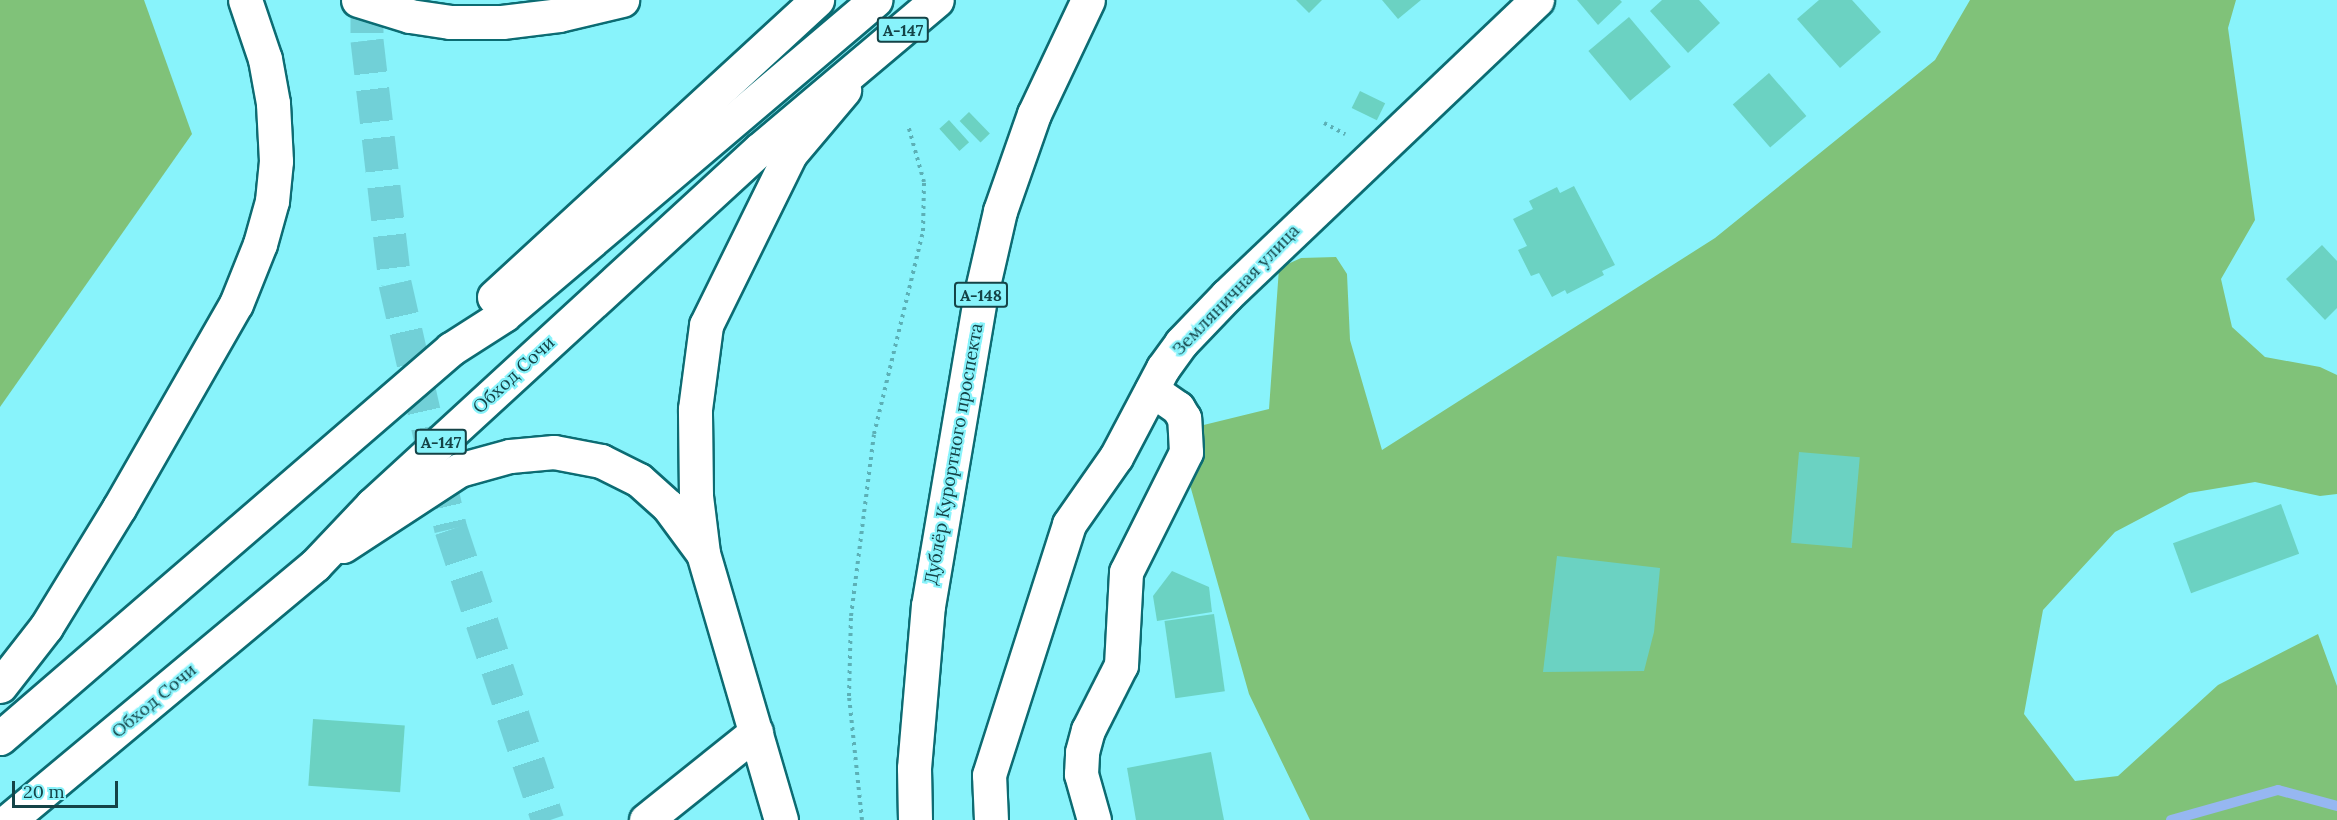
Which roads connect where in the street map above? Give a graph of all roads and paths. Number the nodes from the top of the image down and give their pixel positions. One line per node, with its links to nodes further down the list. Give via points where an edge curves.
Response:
1 (244, 0): 15 (main road, via 265,59 273,103 276,161 272,201 260,244 236,304 119,508 46,627)
2 (358, 0): 3 (main road, via 410,16 450,22 502,22 559,15)
3 (622, 0)
4 (817, 0): 11 (main road, А-147, via 524,269 469,324)
5 (875, 0): 11 (main road, А-147, via 504,315)
6 (938, 0): 9 (main road, Обход Сочи / А-147)
7 (1088, 0): 22 (main road, Дублёр Курортного проспекта / А-148, via 1034,114 1000,211 981,294 928,606 914,768)
8 (1537, 0): 12 (main road, Земляничная улица, via 1227,295 1180,343)
9 (870, 60): 13 (main road, А-147, via 790,154 706,325 695,409 696,496); 14 (main road, Обход Сочи / А-147, via 760,148 372,505)
10 (908, 125): 21 (path, via 924,182 923,231 874,434 851,616 849,696)
11 (451, 349): 17 (main road, А-147)
12 (1152, 390): 23 (main road, Земляничная улица, via 1116,457 1069,524 989,775); 24 (main road, via 1178,408 1184,418 1186,452 1126,572 1121,665 1088,730 1082,752 1081,774)
13 (703, 553): 14 (main road, А-147, via 668,506 639,480 601,461 554,452 510,456 459,470); 16 (main road)
14 (315, 566): 18 (main road, Обход Сочи / А-147)
15 (0, 686)
16 (756, 732): 19 (main road); 20 (main road)
17 (0, 738)
18 (9, 820)
19 (646, 820)
20 (781, 820)
21 (861, 820)
22 (915, 820)
23 (991, 820)
24 (1094, 820)

